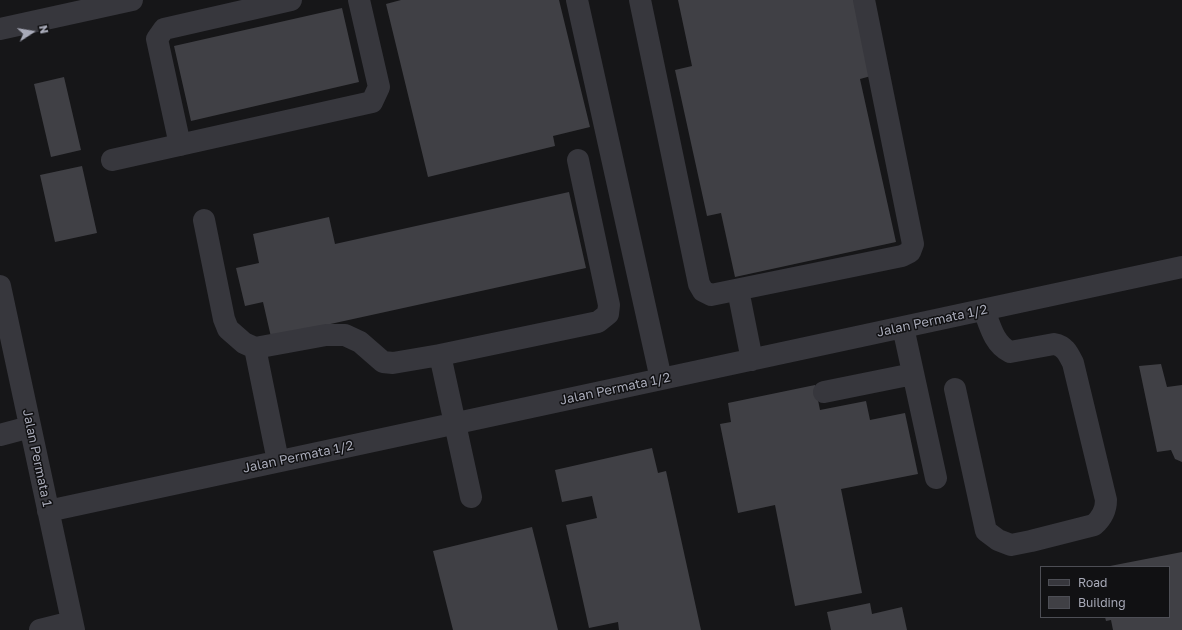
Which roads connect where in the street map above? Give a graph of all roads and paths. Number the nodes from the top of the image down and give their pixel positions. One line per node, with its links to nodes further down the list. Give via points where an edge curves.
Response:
1 (132, 0): 7 (street)
2 (291, 0): 8 (street, via 164,29 158,39)
3 (359, 0): 8 (street, via 379,87 372,102)
4 (577, 0): 21 (street)
5 (640, 0): 14 (street, via 699,284 703,291 711,295)
6 (864, 0): 14 (street, via 913,244 910,252 902,256)
7 (0, 29)
8 (180, 145): 9 (street)
9 (112, 160)
10 (578, 160): 18 (street, via 609,305 608,314 598,322)
11 (204, 220): 17 (street, via 224,319 228,329 244,343)
12 (1182, 267): 15 (street, Jalan Permata 1/2)
13 (0, 286): 25 (street, Jalan Permata 1)
14 (738, 290): 19 (street)
15 (984, 310): 16 (street, Jalan Permata 1/2); 22 (street, via 995,338 1004,349 1010,352 1060,345 1073,363 1106,500 1106,507 1099,521 1094,525 1011,545 986,531)
16 (903, 327): 19 (street, Jalan Permata 1/2); 20 (street)
17 (255, 348): 18 (street, via 326,335 345,335 360,342 383,362 393,363); 27 (street)
18 (440, 355): 24 (street)
19 (752, 360): 21 (street, Jalan Permata 1/2)
20 (913, 374): 23 (street); 28 (street)
21 (661, 379): 24 (street, Jalan Permata 1/2)
22 (955, 389)
23 (824, 392)
24 (454, 424): 27 (street, Jalan Permata 1/2); 29 (street)
25 (30, 427): 26 (street); 30 (street, Jalan Permata 1)
26 (0, 435)
27 (278, 461): 30 (street, Jalan Permata 1/2)
28 (936, 478)
29 (471, 497)
30 (48, 511): 31 (street, Jalan Permata 1)
31 (73, 626): 32 (street)
32 (40, 630)

